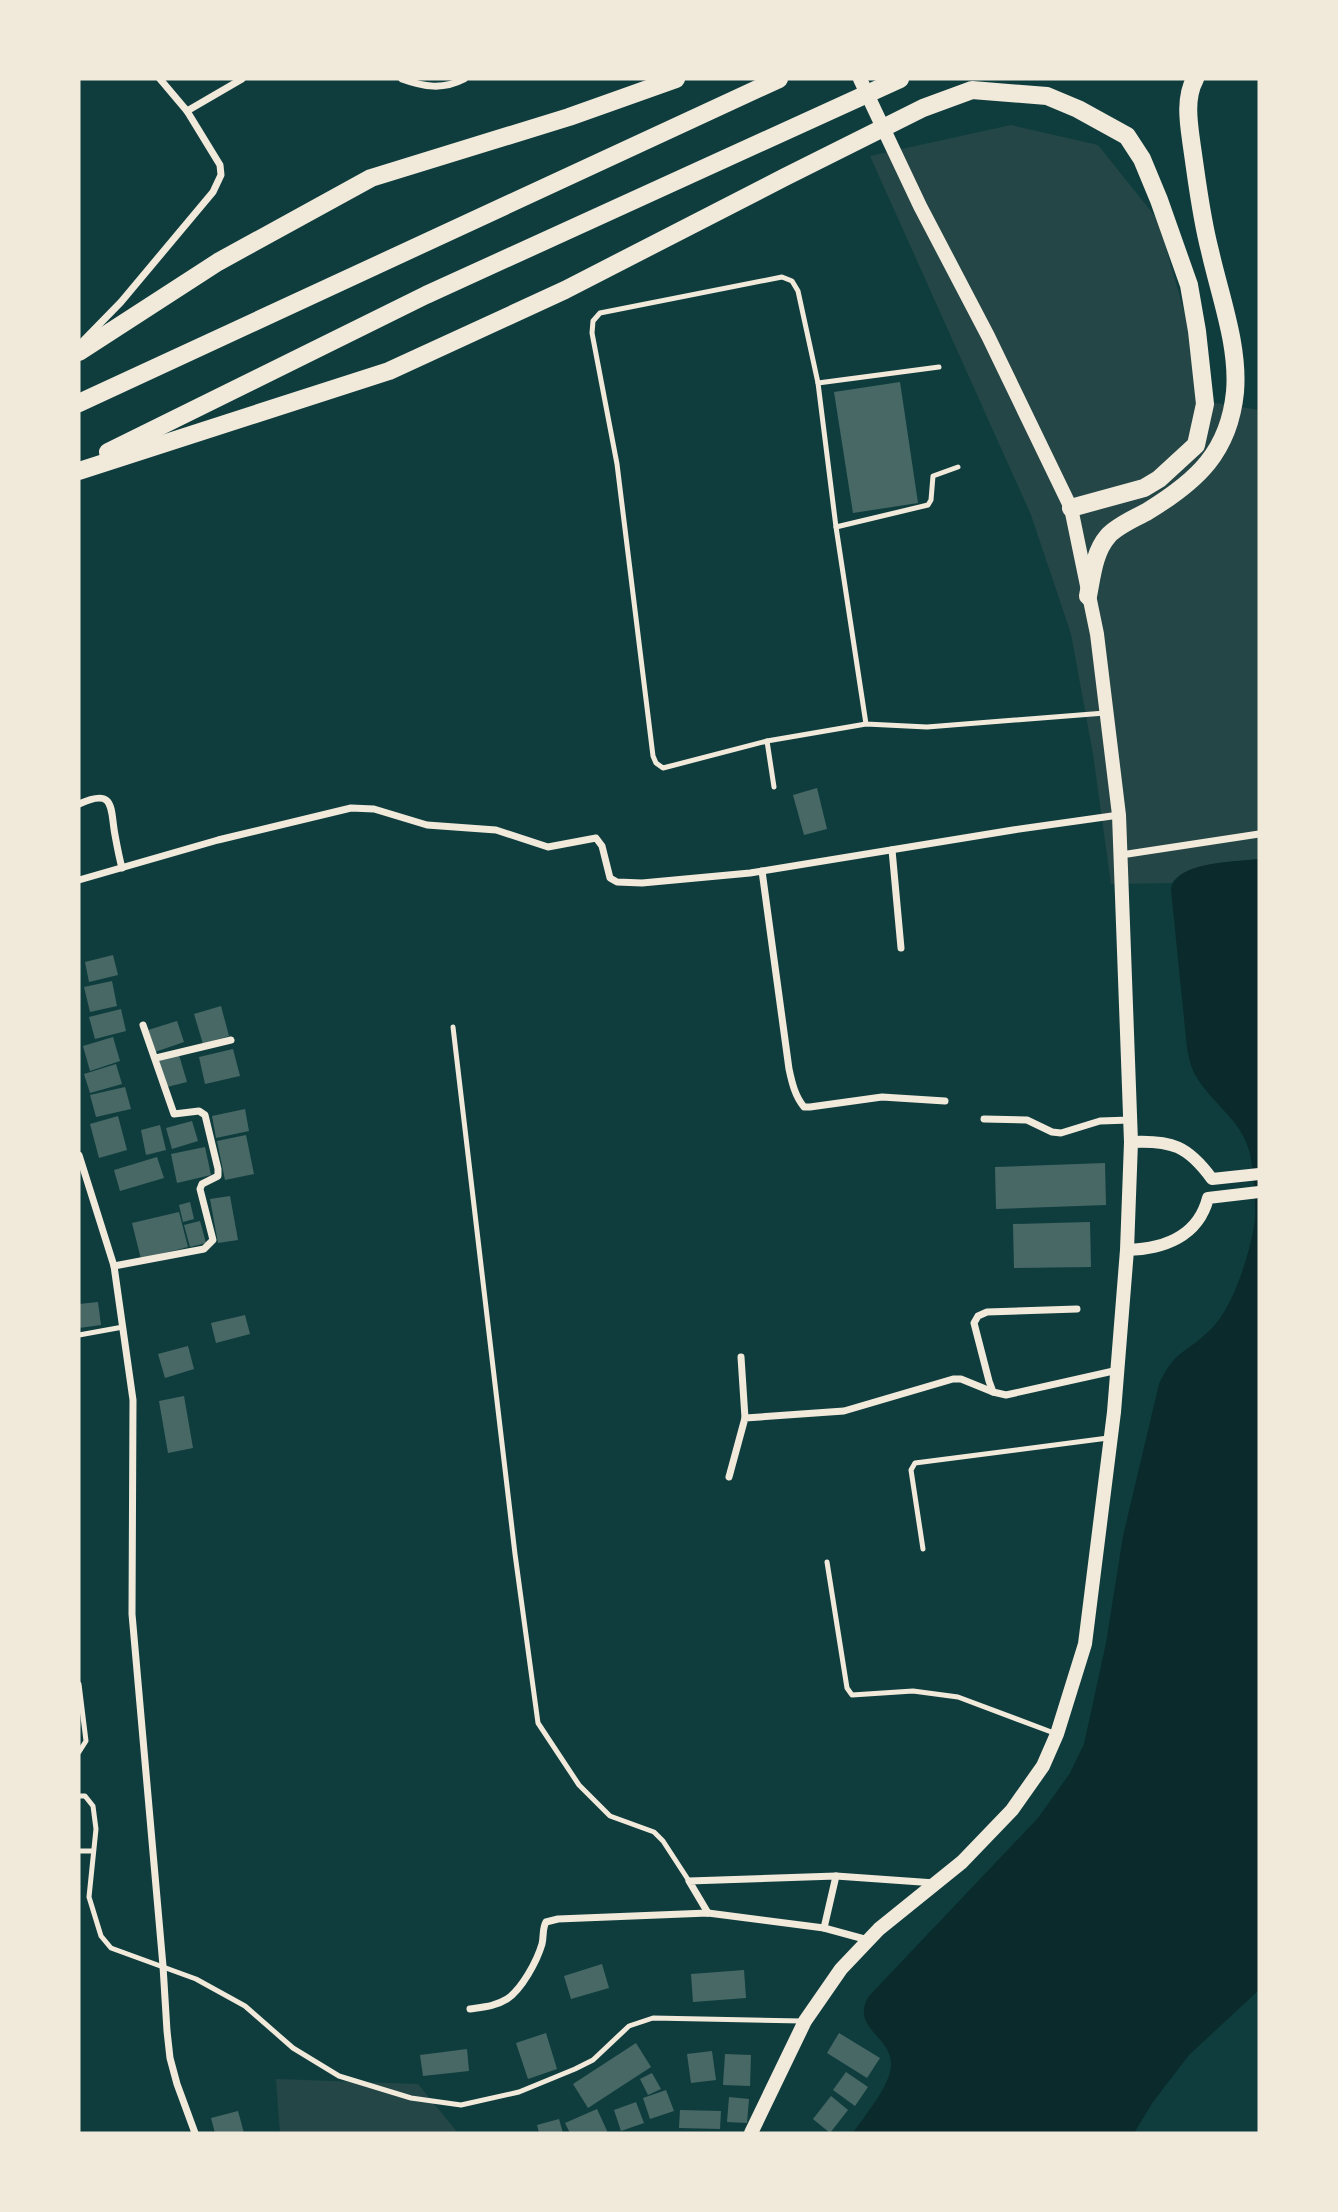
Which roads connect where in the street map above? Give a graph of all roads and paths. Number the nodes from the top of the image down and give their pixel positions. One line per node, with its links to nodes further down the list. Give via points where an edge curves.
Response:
1 (160, 79): 12 (street)
2 (242, 79): 12 (street)
3 (402, 79): 4 (street, via 443,87)
4 (464, 79)
5 (676, 79): 14 (highway, via 371,178 218,262)
6 (779, 79): 17 (highway)
7 (860, 79): 20 (main road)
8 (900, 79): 19 (highway, via 426,295)
9 (1003, 79): 11 (highway)
10 (1195, 79): 22 (highway, via 1189,96 1196,172 1234,359 1230,421 1220,447 1199,474 1174,495 1108,535 1097,554)
11 (972, 90): 19 (highway, via 923,108 565,290 389,371); 20 (highway, via 1047,96 1128,136 1159,200 1189,285 1205,404 1196,446 1144,488)
12 (187, 111): 13 (street, via 220,165 221,175 213,192)
13 (79, 345)
14 (79, 352)
15 (939, 367): 16 (lane)
16 (818, 383): 21 (lane); 25 (lane, via 798,291 792,281 782,277 600,313 593,321 617,464 656,763 663,768)
17 (79, 403)
18 (958, 467): 21 (lane, via 933,476 928,505)
19 (79, 469)
20 (1072, 508): 22 (main road)
21 (836, 527): 24 (lane)
22 (1088, 596): 23 (main road)
23 (1108, 713): 24 (lane, via 928,727); 28 (main road)
24 (866, 724): 25 (lane)
25 (767, 741): 26 (lane)
26 (774, 787)
27 (79, 804): 32 (street, via 90,799 109,802)
28 (1119, 815): 30 (street); 31 (main road)
29 (1259, 834): 31 (street)
30 (892, 850): 33 (street); 35 (street)
31 (1121, 855): 42 (main road)
32 (122, 868): 33 (street, via 363,807 427,825 496,830 548,847 596,838 610,878 617,882); 34 (street)
33 (762, 871): 40 (street, via 789,1069 804,1107 882,1097)
34 (79, 880)
35 (901, 948)
36 (143, 1025): 39 (street)
37 (453, 1027): 67 (lane, via 538,1723 579,1785 610,1816 654,1832)
38 (231, 1040): 39 (street)
39 (156, 1058): 48 (street, via 174,1114 199,1111 205,1115 218,1176 200,1189 213,1240 204,1249)
40 (945, 1101)
41 (984, 1119): 42 (street, via 1027,1120 1061,1133 1100,1121)
42 (1130, 1120): 43 (main road)
43 (1131, 1142): 45 (street, via 1151,1141 1185,1151 1212,1180); 47 (main road)
44 (79, 1155): 48 (street)
45 (1259, 1174)
46 (1259, 1192): 47 (street, via 1208,1198 1188,1230 1168,1245)
47 (1126, 1250): 53 (main road)
48 (114, 1266): 50 (street)
49 (1077, 1309): 54 (street, via 978,1316 974,1323)
50 (122, 1327): 51 (lane); 74 (street, via 133,1400 132,1614)
51 (79, 1335)
52 (741, 1357): 55 (street)
53 (1118, 1370): 54 (street, via 1006,1395); 56 (main road)
54 (993, 1392): 55 (street, via 953,1379 844,1411)
55 (745, 1418): 57 (street)
56 (1111, 1438): 58 (lane, via 915,1463 911,1470); 61 (main road, via 1085,1644)
57 (729, 1477)
58 (923, 1549)
59 (827, 1562): 61 (lane, via 847,1688 852,1695 913,1691 958,1697)
60 (79, 1684): 62 (lane, via 86,1741)
61 (1057, 1734): 68 (main road, via 1043,1766 1013,1810)
62 (79, 1752)
63 (79, 1796): 65 (lane, via 93,1806)
64 (79, 1851): 65 (lane)
65 (93, 1851): 70 (lane)
66 (836, 1876): 67 (street); 68 (street); 72 (street)
67 (690, 1881): 71 (street)
68 (936, 1883): 73 (main road)
69 (79, 1897): 70 (lane)
70 (89, 1897): 74 (lane, via 102,1936 111,1948)
71 (708, 1913): 72 (street); 75 (street, via 546,1923 533,1964 508,1998)
72 (824, 1928): 73 (street)
73 (868, 1940): 76 (main road, via 841,1969)
74 (163, 1966): 76 (lane, via 245,2006 293,2048 339,2076 411,2098 461,2105 519,2092 575,2069 642,2020); 77 (street, via 170,2058)
75 (470, 2009)
76 (805, 2021): 78 (main road)
77 (195, 2133)
78 (751, 2133)

